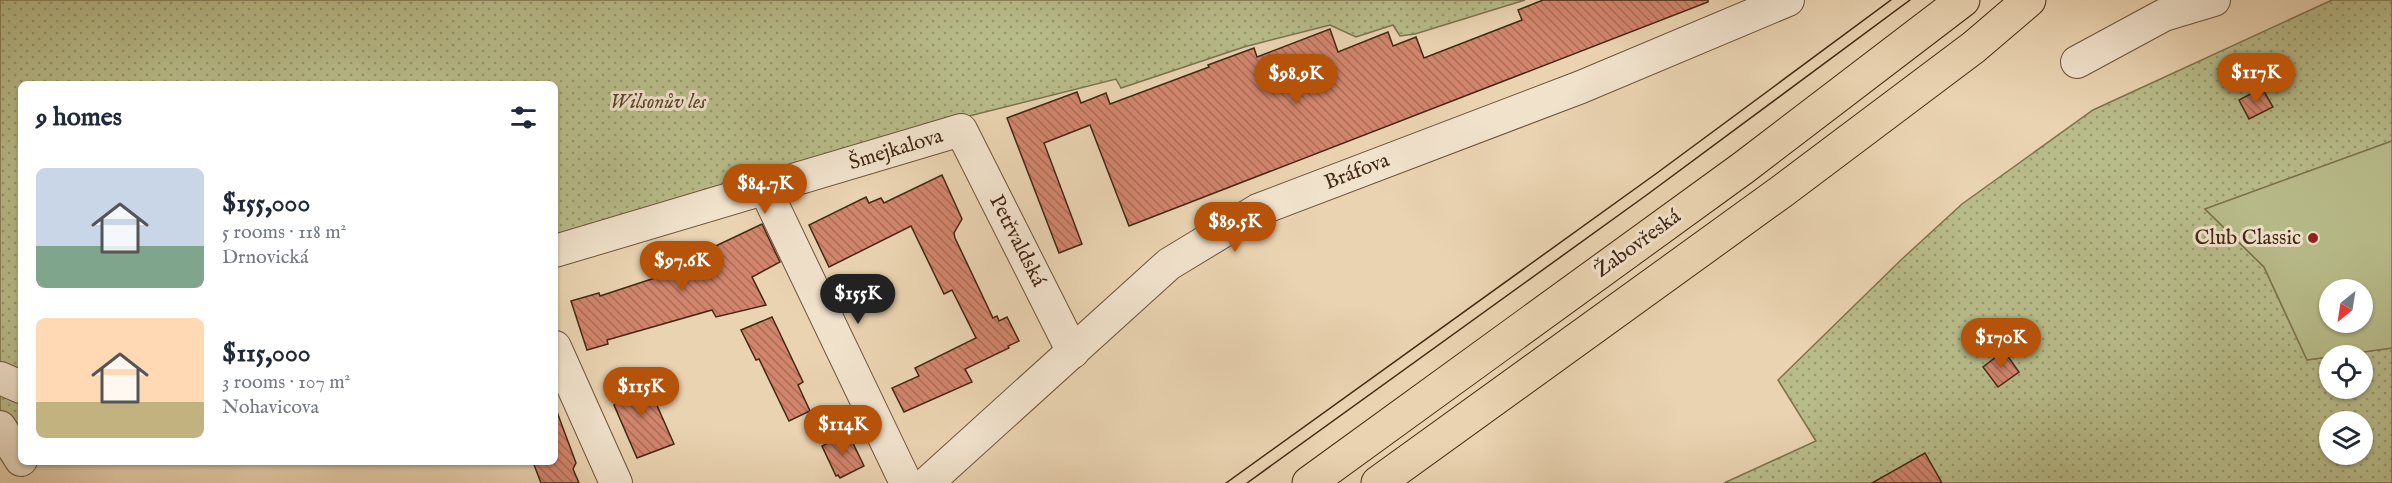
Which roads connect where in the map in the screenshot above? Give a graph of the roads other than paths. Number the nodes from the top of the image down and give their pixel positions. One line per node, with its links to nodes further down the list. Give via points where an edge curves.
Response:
1 (1788, 0): 9 (street, Bráfova, via 1581,87 1258,210 1169,264)
2 (1963, 0): 18 (highway, Žabovřeská, via 1743,168)
3 (2029, 0): 19 (highway, Žabovřeská, via 1974,47 1790,185)
4 (2214, 0): 5 (street, via 2164,15)
5 (2077, 62)
6 (961, 130): 7 (street, Šmejkalova); 9 (street, Petřvaldská)
7 (765, 189): 8 (street, Šmejkalova); 16 (street)
8 (558, 250)
9 (1073, 352): 17 (street, Bráfova)
10 (558, 354): 15 (street)
11 (0, 378): 12 (street)
12 (18, 386)
13 (25, 465): 14 (street)
14 (35, 483)
15 (616, 483)
16 (906, 483)
17 (927, 483)
18 (1309, 483)
19 (1378, 483)

